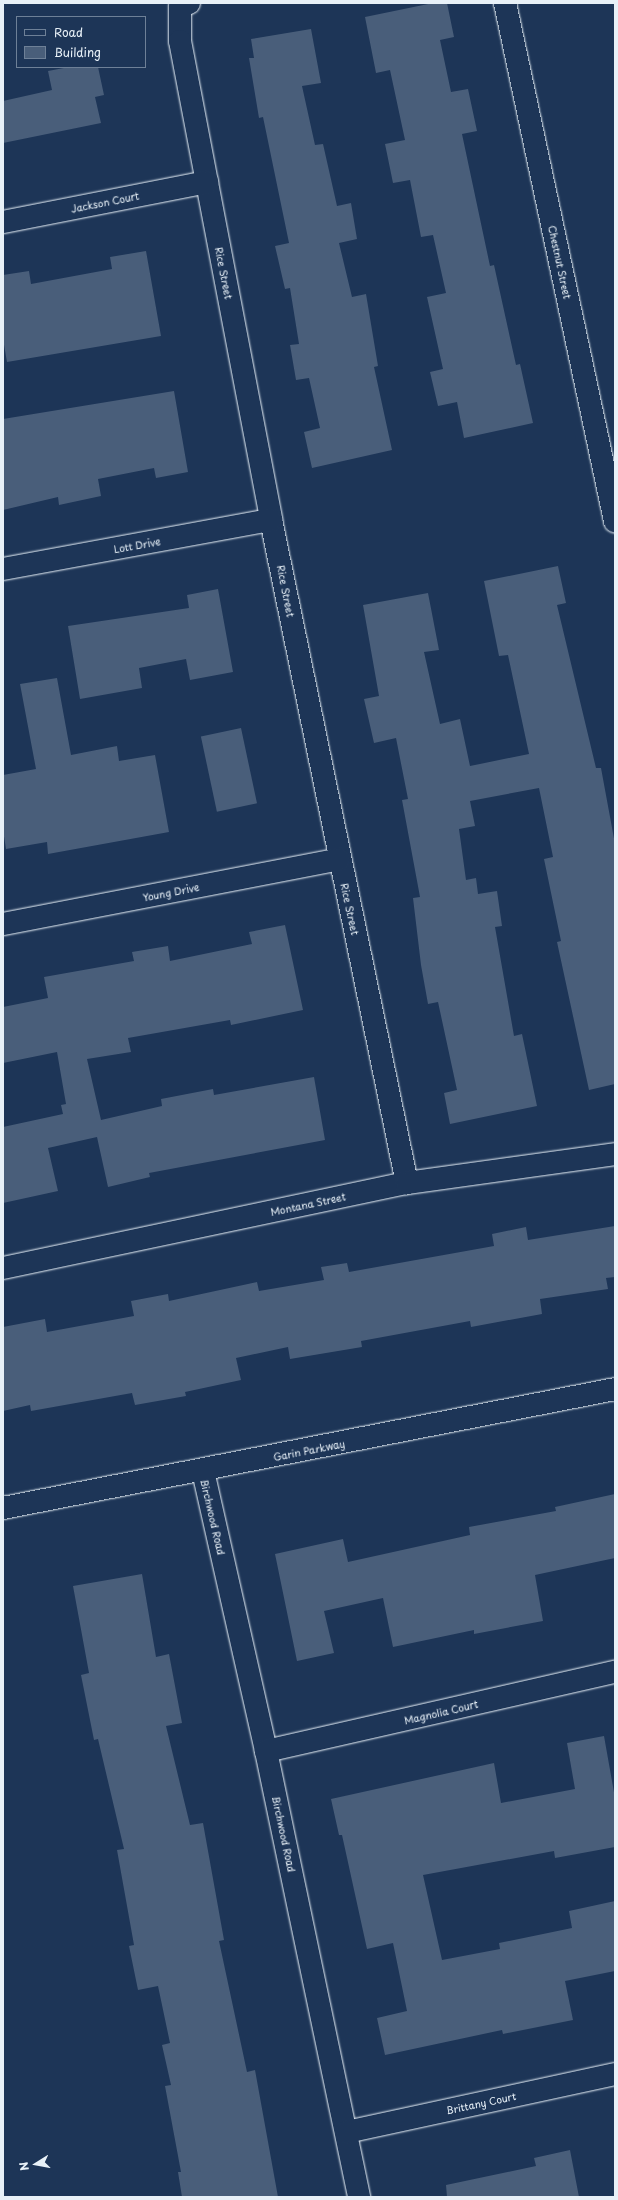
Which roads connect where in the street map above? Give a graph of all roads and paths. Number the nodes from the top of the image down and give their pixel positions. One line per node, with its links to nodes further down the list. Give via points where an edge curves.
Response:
1 (189, 3): 3 (street, Rice Street, via 180,7 180,41)
2 (505, 3): 6 (street, Chestnut Street)
3 (207, 182): 4 (street, Jackson Court); 5 (street, Rice Street)
4 (3, 222)
5 (271, 520): 7 (street, Lott Drive); 8 (street, Rice Street)
6 (615, 521)
7 (3, 570)
8 (339, 859): 9 (street, Young Drive); 11 (street, Rice Street)
9 (3, 924)
10 (615, 1154): 11 (street, Montana Street)
11 (407, 1183): 12 (street, Montana Street)
12 (3, 1268)
13 (615, 1389): 14 (street, Garin Parkway)
14 (203, 1471): 15 (street, Garin Parkway); 17 (street, Birchwood Road)
15 (3, 1508)
16 (615, 1672): 17 (street, Magnolia Court)
17 (266, 1752): 19 (street, Birchwood Road)
18 (615, 2074): 19 (street, Brittany Court)
19 (347, 2132): 20 (street, Birchwood Road)
20 (359, 2197)

